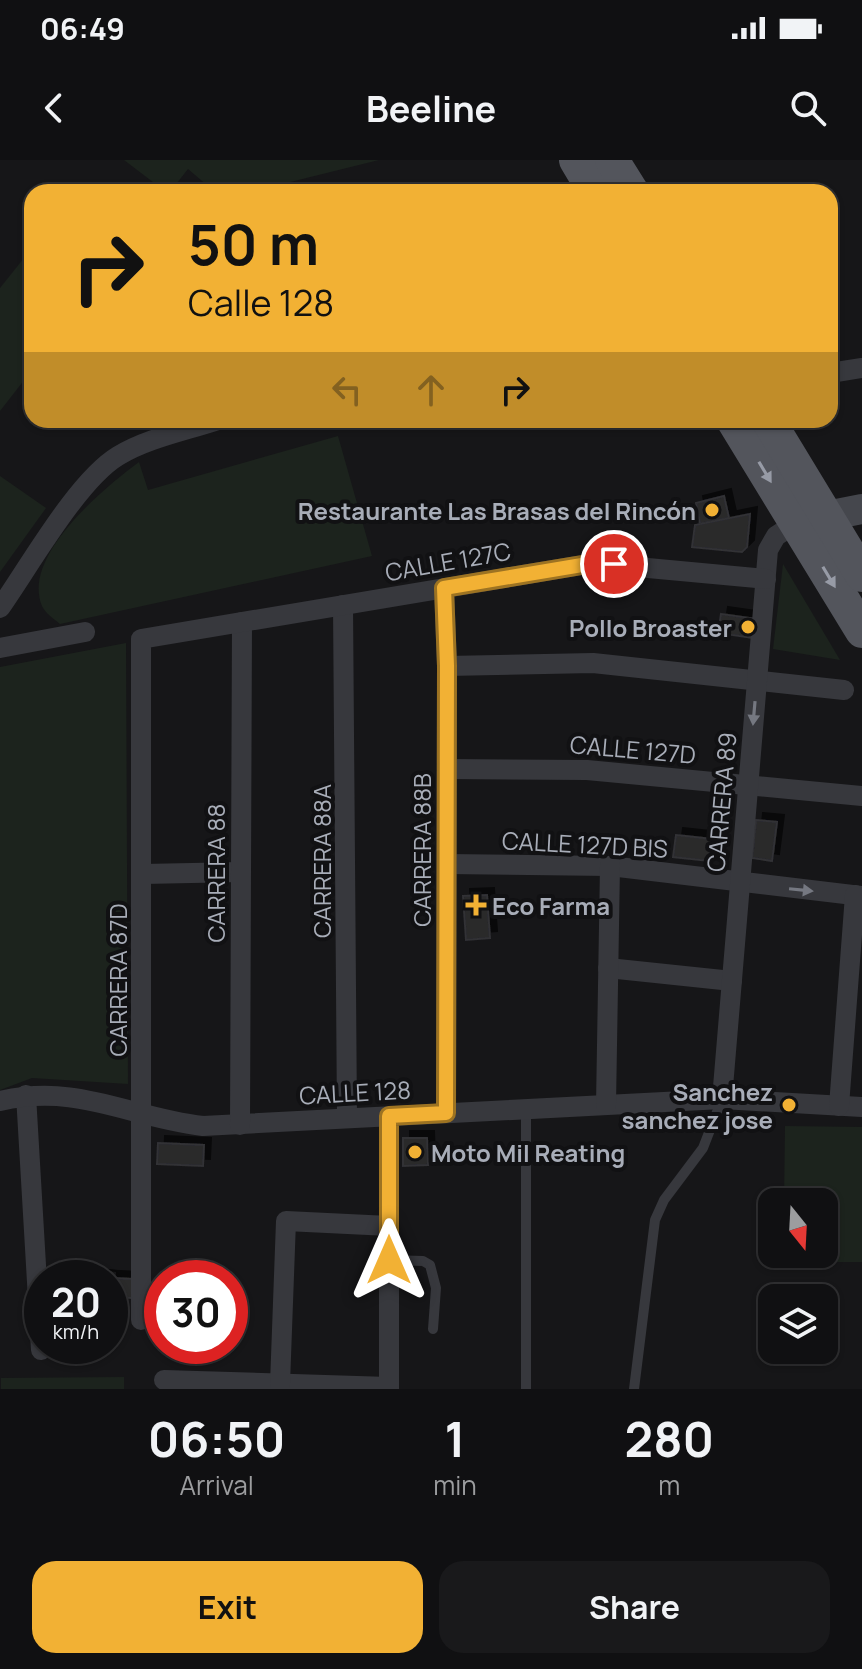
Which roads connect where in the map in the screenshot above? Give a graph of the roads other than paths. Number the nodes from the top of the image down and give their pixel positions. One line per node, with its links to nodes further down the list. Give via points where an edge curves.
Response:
1 (576, 160): 3 (main road)
2 (612, 160): 4 (main road)
3 (590, 184)
4 (627, 184)
5 (862, 368): 6 (street)
6 (838, 372)
7 (194, 428): 16 (street, via 116,458 64,515)
8 (739, 428): 11 (main road, one-way to 11)
9 (771, 428): 11 (main road)
10 (862, 509): 11 (street)
11 (811, 519): 12 (main road); 13 (street, CARRERA 89, via 784,529 771,543); 18 (main road, one-way to 18)
12 (862, 575)
13 (766, 579): 14 (street, CALLE 127C, via 594,563); 23 (street, CARRERA 89)
14 (444, 588): 15 (street, CALLE 127C); 22 (street, CARRERA 88B)
15 (343, 605): 17 (street, CALLE 127C); 46 (street, CARRERA 88A)
16 (0, 608)
17 (242, 622): 20 (street, CALLE 127C); 30 (street, CARRERA 88)
18 (862, 631)
19 (85, 632): 21 (street)
20 (141, 639): 31 (street, CARRERA 87D)
21 (0, 648)
22 (447, 666): 23 (street, via 593,663); 25 (street, CARRERA 88B)
23 (757, 681): 24 (street); 26 (street, CARRERA 89, one-way to 26)
24 (844, 690)
25 (447, 769): 26 (street, CALLE 127D, via 587,770); 28 (street, CARRERA 88B)
26 (748, 785): 27 (street, CALLE 127D); 32 (street, CARRERA 89)
27 (862, 796)
28 (447, 864): 29 (street, CALLE 127D BIS); 43 (street, CARRERA 88B)
29 (610, 866): 32 (street, CALLE 127D BIS); 34 (street)
30 (241, 872): 31 (street); 47 (street, CARRERA 88)
31 (143, 874): 45 (street, CARRERA 87D)
32 (740, 883): 33 (street, CALLE 127D BIS, one-way to 33); 35 (street, CARRERA 89)
33 (858, 896): 40 (street)
34 (608, 968): 35 (street); 39 (street)
35 (732, 981): 37 (street, CARRERA 89)
36 (26, 1095): 38 (street, CALLE 128); 45 (street, CALLE 128, via 99,1100); 49 (street)
37 (722, 1099): 39 (street, CALLE 128); 40 (street, CALLE 128); 57 (lane, via 703,1148 655,1220)
38 (0, 1101)
39 (606, 1105): 42 (street, CALLE 128)
40 (839, 1106): 41 (street, CALLE 128)
41 (862, 1107)
42 (526, 1109): 43 (street, CALLE 128); 56 (lane)
43 (446, 1113): 44 (street, CALLE 128)
44 (389, 1116): 46 (street, CALLE 128); 48 (street)
45 (144, 1117): 47 (street, CALLE 128, via 203,1126); 51 (street, CARRERA 87D)
46 (347, 1117): 47 (street, CALLE 128)
47 (240, 1125)
48 (389, 1226): 50 (street); 54 (street, via 286,1221)
49 (36, 1260)
50 (389, 1260): 52 (lane, via 430,1265 436,1288); 55 (street)
51 (141, 1320)
52 (433, 1329)
53 (164, 1380): 54 (street)
54 (280, 1384): 55 (street)
55 (389, 1388)
56 (526, 1389)
57 (634, 1389)

